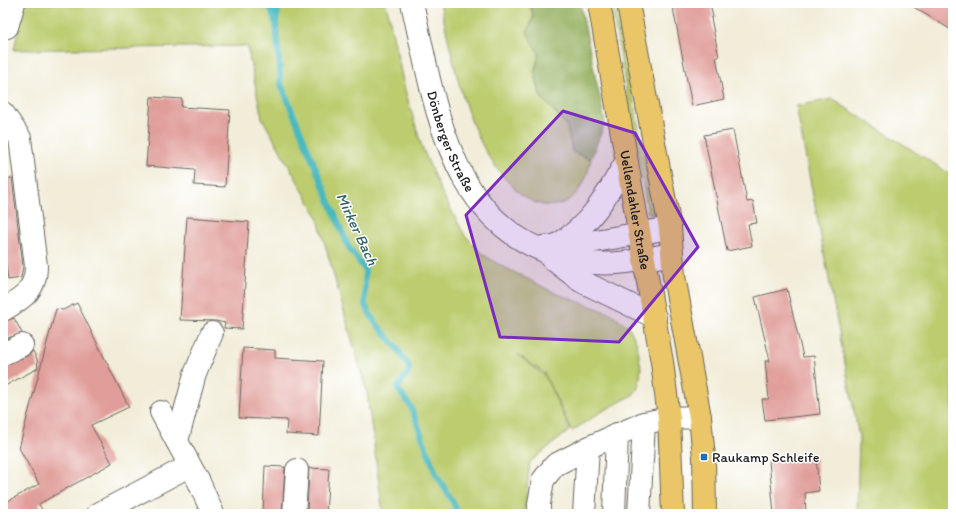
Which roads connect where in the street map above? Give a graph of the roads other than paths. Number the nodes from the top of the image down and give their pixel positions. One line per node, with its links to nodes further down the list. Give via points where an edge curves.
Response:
1 (14, 3): 5 (street)
2 (412, 3): 10 (street, Dönberger Straße, via 445,138 460,174 473,195 494,219 515,237)
3 (599, 3): 7 (main road, Uellendahler Straße)
4 (628, 3): 8 (main road, Uellendahler Straße)
5 (7, 27)
6 (3, 113): 13 (street, via 20,138 36,266 40,280 24,297)
7 (626, 162): 9 (main road, Uellendahler Straße); 10 (street, via 602,203 578,231)
8 (670, 228): 9 (street, Dönberger Straße); 11 (main road, Uellendahler Straße)
9 (640, 234): 10 (street, Dönberger Straße); 12 (main road, Uellendahler Straße)
10 (547, 246): 12 (street, Dönberger Straße, via 562,257 586,262 610,263); 14 (street, via 582,281)
11 (672, 254): 12 (street, Dönberger Straße); 17 (main road, Uellendahler Straße)
12 (645, 259): 14 (main road, Uellendahler Straße)
13 (3, 310)
14 (655, 317): 18 (main road, Uellendahler Straße)
15 (212, 333): 21 (street, via 195,374)
16 (161, 412): 21 (street)
17 (700, 417): 18 (street); 33 (main road, Uellendahler Straße)
18 (669, 418): 19 (street); 32 (main road, Uellendahler Straße)
19 (644, 423): 20 (street); 31 (street)
20 (617, 434): 22 (street); 30 (street)
21 (177, 441): 23 (street)
22 (588, 448): 28 (street, via 555,465 543,480); 29 (street)
23 (189, 466): 25 (street); 26 (street)
24 (297, 470): 27 (street)
25 (98, 514)
26 (213, 514)
27 (294, 514)
28 (539, 514)
29 (584, 514)
30 (614, 514)
31 (640, 514)
32 (673, 514)
33 (706, 514)

